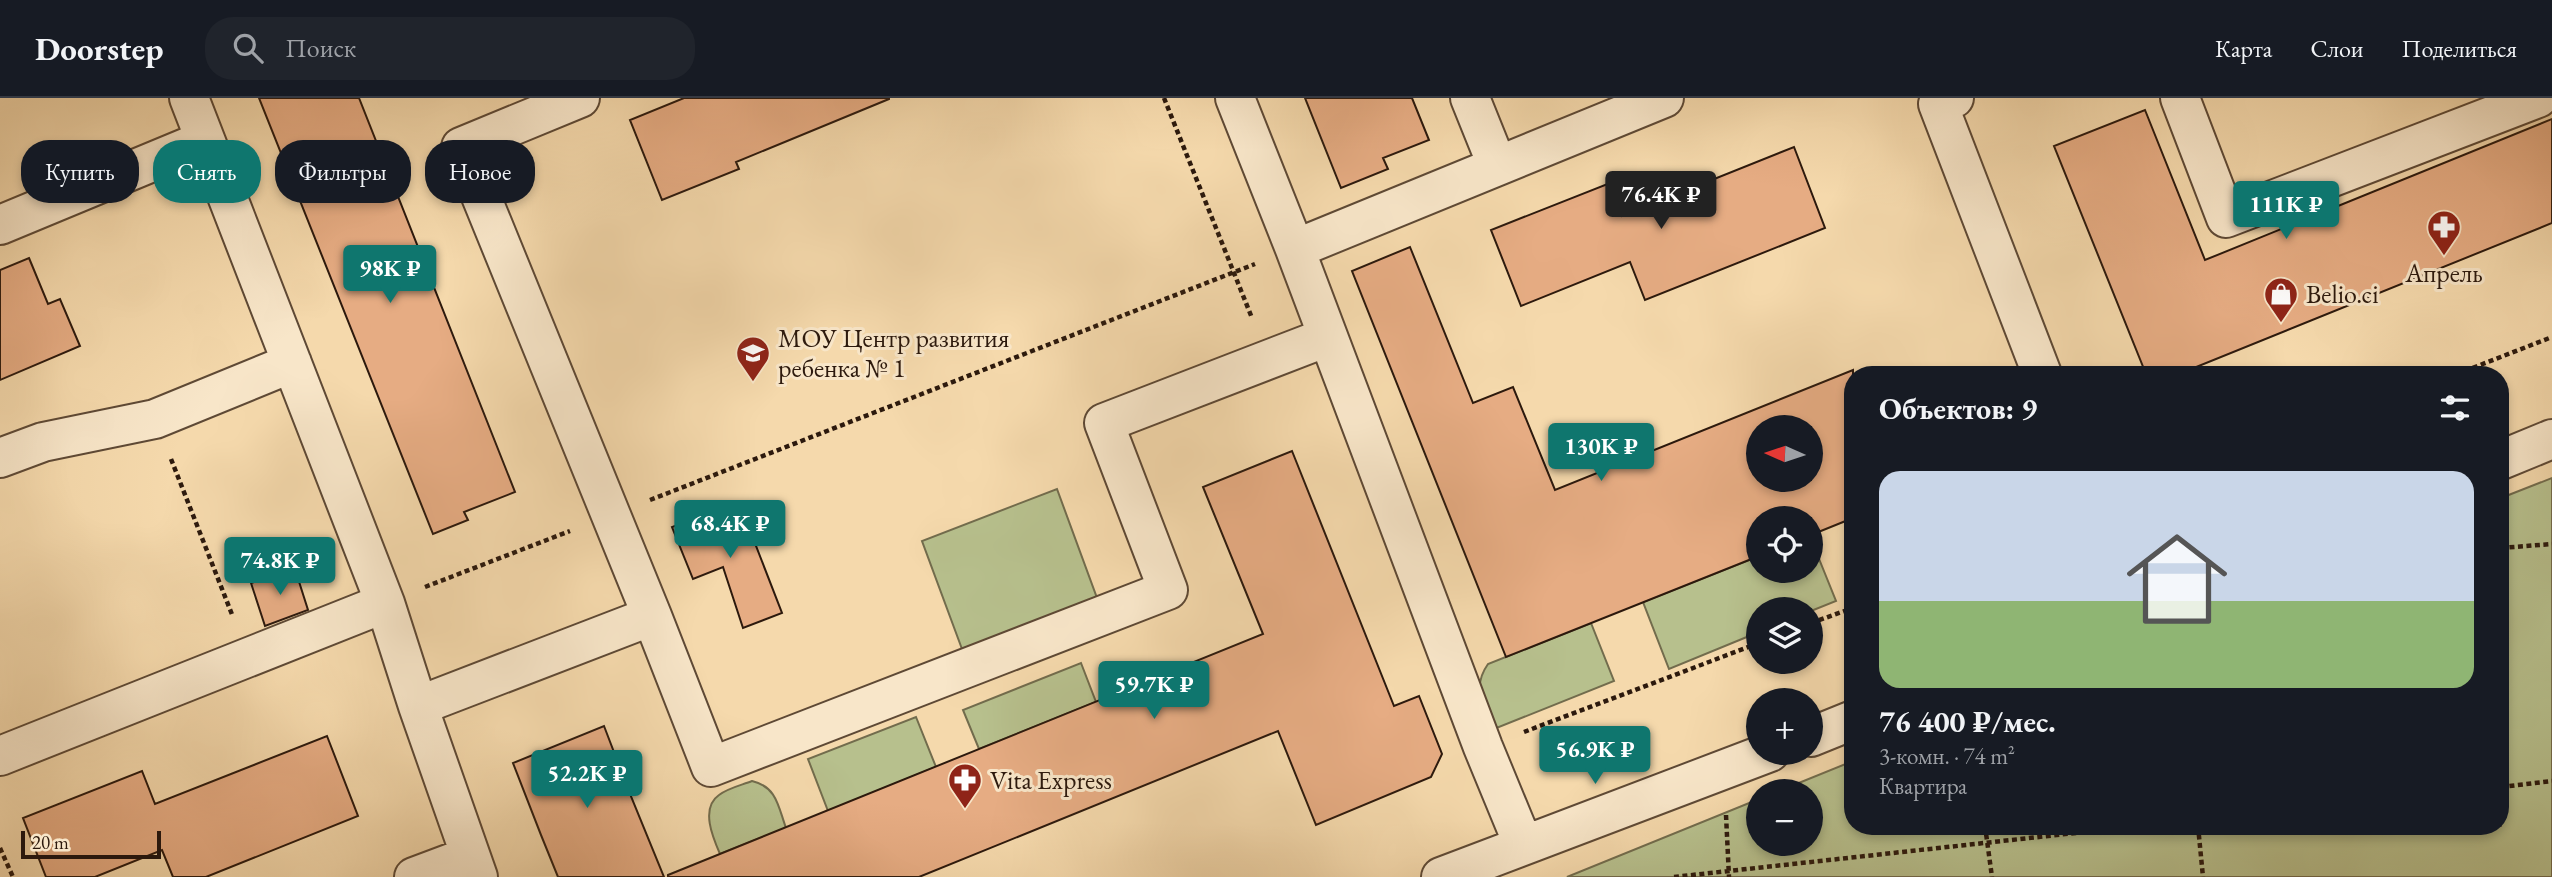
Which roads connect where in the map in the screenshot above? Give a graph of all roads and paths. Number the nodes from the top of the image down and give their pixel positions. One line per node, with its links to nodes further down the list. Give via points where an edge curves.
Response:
1 (189, 98): 10 (street)
2 (580, 98): 27 (street, via 461,147)
3 (1164, 98): 16 (path)
4 (1236, 98): 15 (street)
5 (1471, 98): 12 (street)
6 (1664, 98): 12 (street)
7 (2180, 98): 8 (street, via 2226,218)
8 (2538, 98)
9 (1942, 100): 21 (street)
10 (205, 140)
11 (153, 162): 14 (street)
12 (1497, 165): 15 (street)
13 (230, 203): 20 (street)
14 (0, 225)
15 (1294, 249): 16 (path); 17 (street)
16 (1234, 272): 19 (path); 27 (path)
17 (1326, 337): 19 (street); 39 (street)
18 (2552, 337): 22 (path)
19 (1268, 359): 32 (street, via 1104,423 1168,590 711,767)
20 (292, 363): 23 (street); 30 (street)
21 (2039, 366)
22 (2478, 366)
23 (155, 419): 26 (street, via 43,442); 35 (path)
24 (2552, 439): 25 (street)
25 (2509, 457)
26 (0, 458)
27 (612, 514): 30 (path); 32 (street)
28 (2552, 544): 29 (path)
29 (2509, 547)
30 (385, 603): 35 (street); 36 (street)
31 (1844, 611): 33 (path)
32 (652, 616): 36 (street)
33 (1823, 619)
34 (1746, 648): 39 (path)
35 (248, 657): 40 (street)
36 (418, 706): 51 (street)
37 (1844, 724): 38 (street)
38 (1823, 732)
39 (1483, 747): 48 (street)
40 (0, 756)
41 (1746, 761): 42 (street)
42 (1724, 770): 48 (street); 52 (path)
43 (2552, 781): 44 (path)
44 (2509, 786)
45 (1987, 835): 49 (path)
46 (2064, 835): 49 (path)
47 (2199, 835): 58 (path)
48 (1523, 844): 55 (street)
49 (1989, 844): 52 (path); 57 (path)
50 (0, 848): 53 (path)
51 (474, 866): 54 (street)
52 (1729, 874): 56 (path)
53 (13, 877)
54 (414, 877)
55 (1441, 877)
56 (1674, 877)
57 (1992, 877)
58 (2203, 877)

